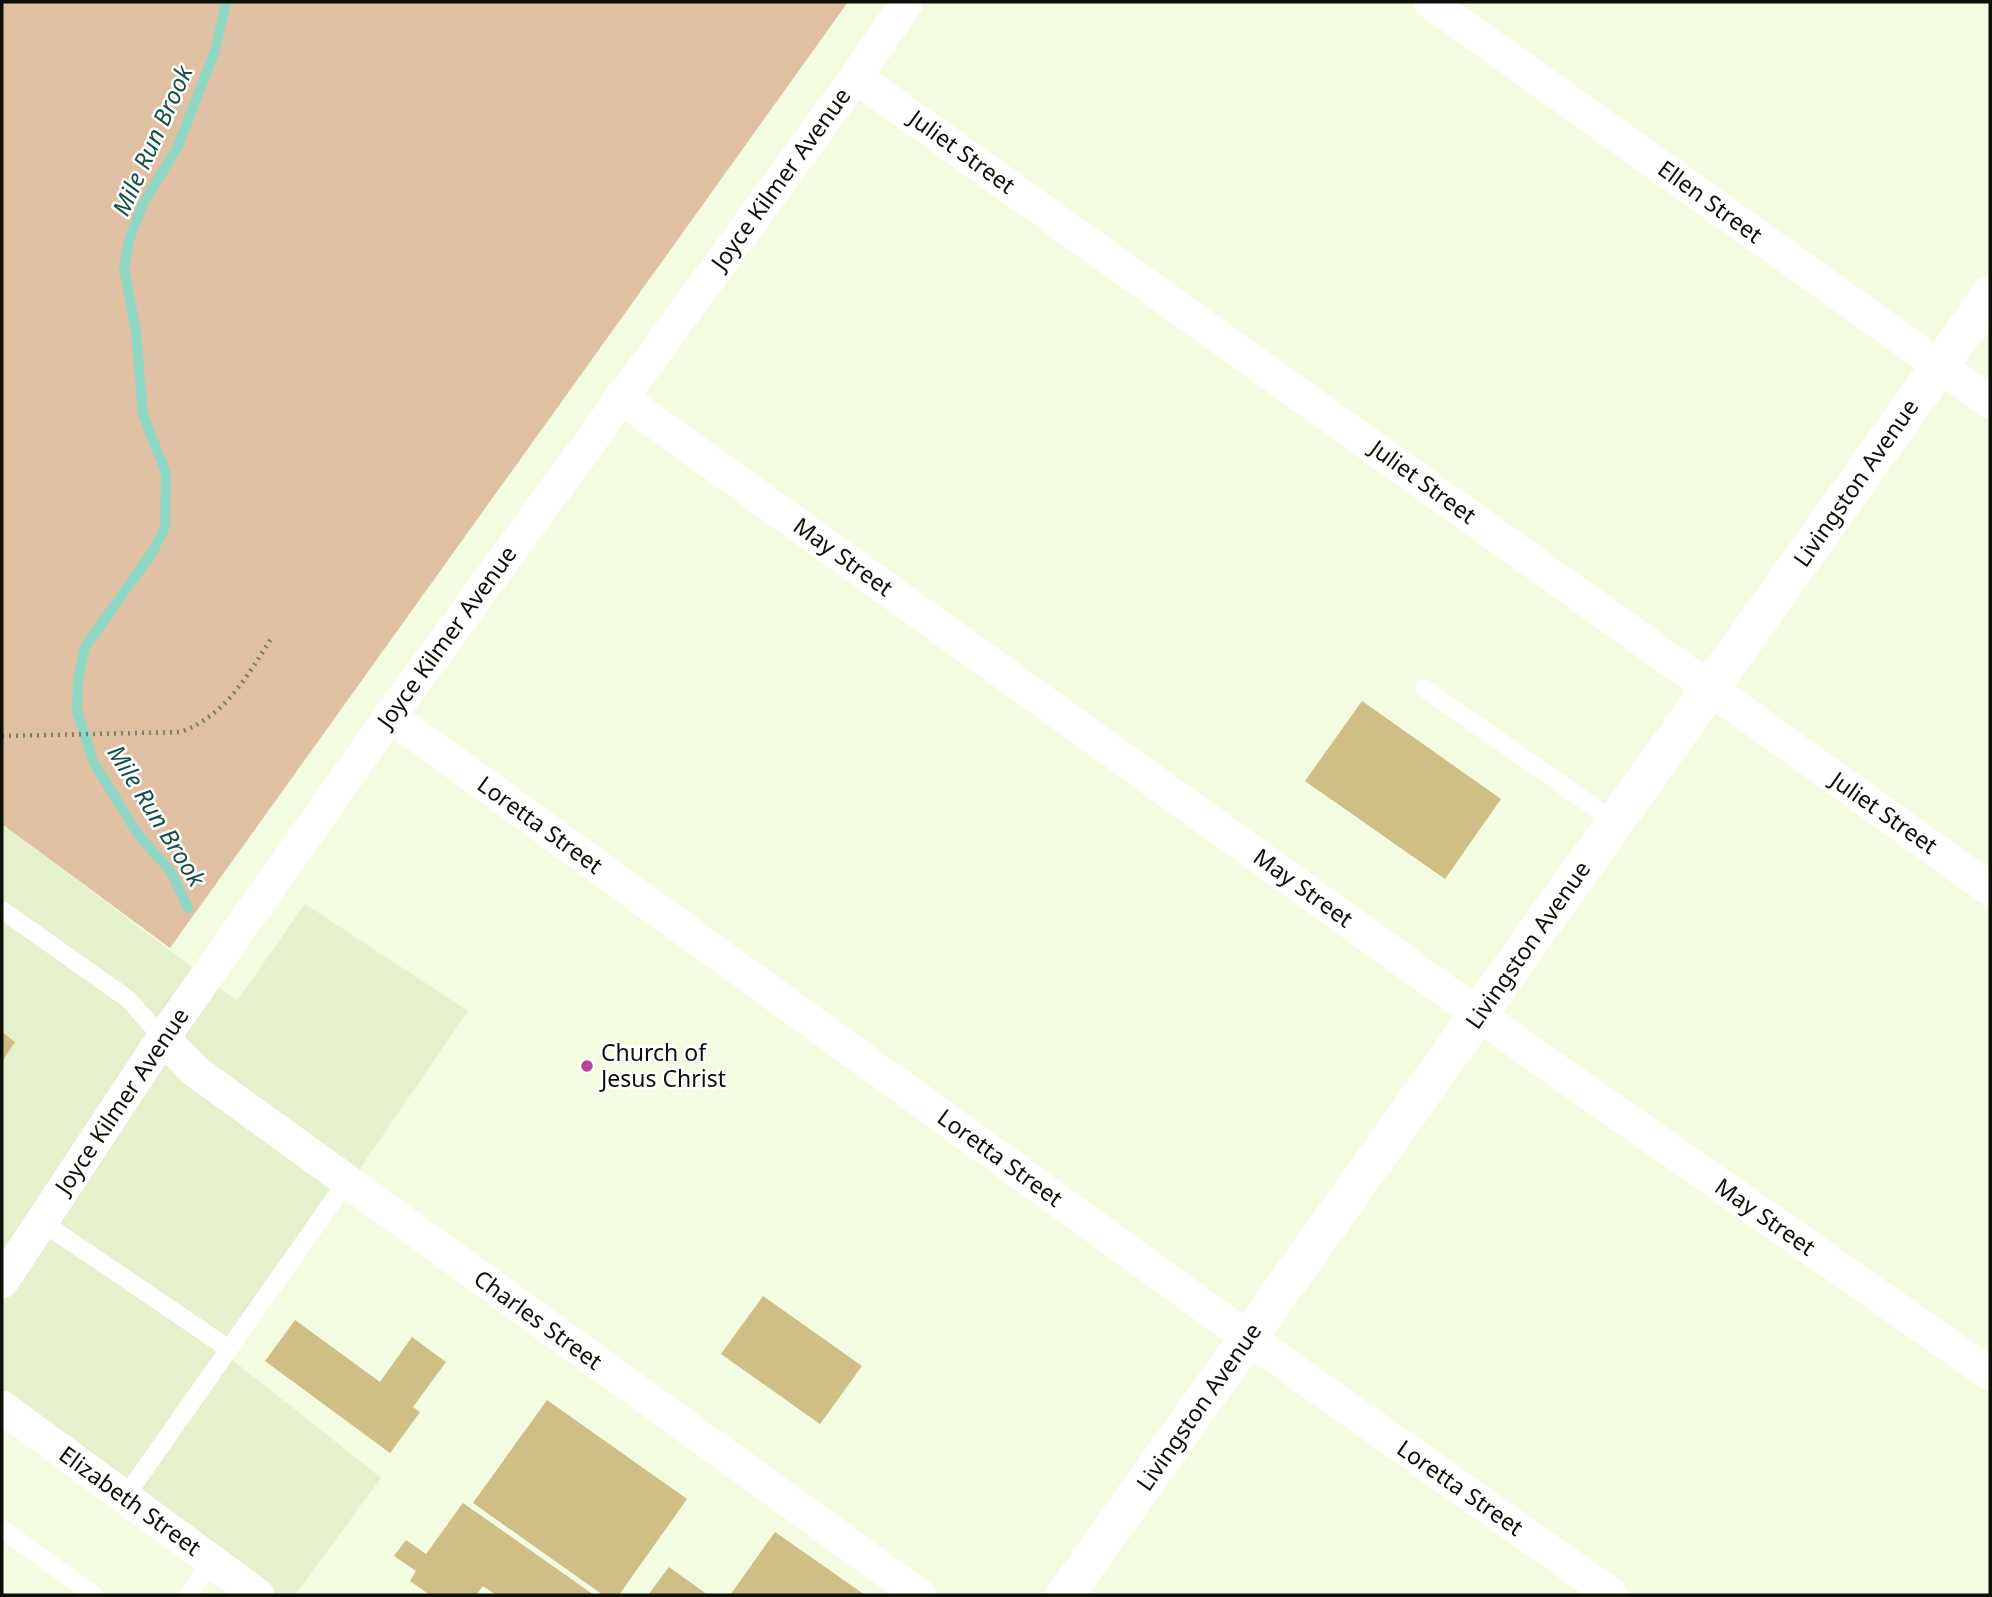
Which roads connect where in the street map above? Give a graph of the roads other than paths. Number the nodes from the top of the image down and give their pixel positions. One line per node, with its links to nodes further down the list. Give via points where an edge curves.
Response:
1 (907, 2): 3 (street, Joyce Kilmer Avenue)
2 (1430, 2): 5 (street, Ellen Street)
3 (856, 77): 6 (street, Joyce Kilmer Avenue); 9 (street, Juliet Street)
4 (1990, 295): 5 (main road, Livingston Avenue)
5 (1941, 365): 7 (street, Ellen Street); 9 (main road, Livingston Avenue)
6 (620, 397): 10 (street, Joyce Kilmer Avenue); 14 (street, May Street)
7 (1990, 402)
8 (1424, 688): 11 (lane)
9 (1711, 688): 11 (main road, Livingston Avenue); 12 (street, Juliet Street)
10 (390, 716): 15 (street, Joyce Kilmer Avenue); 19 (street, Loretta Street)
11 (1615, 822): 14 (main road, Livingston Avenue)
12 (1990, 889)
13 (2, 910): 15 (lane, via 128,999)
14 (1480, 1013): 19 (main road, Livingston Avenue); 21 (street, May Street)
15 (163, 1038): 16 (street, Charles Street, via 195,1071); 17 (street, Joyce Kilmer Avenue)
16 (347, 1181): 20 (lane); 29 (street, Charles Street)
17 (42, 1222): 18 (street, Joyce Kilmer Avenue); 20 (lane)
18 (2, 1282)
19 (1248, 1338): 30 (main road, Livingston Avenue); 31 (street, Loretta Street)
20 (229, 1349): 23 (lane)
21 (1990, 1374)
22 (2, 1407): 23 (street, Elizabeth Street)
23 (125, 1497): 25 (street, Elizabeth Street)
24 (2, 1529): 26 (lane)
25 (213, 1562): 27 (lane); 28 (street, Elizabeth Street)
26 (93, 1595)
27 (188, 1595)
28 (258, 1595)
29 (919, 1595)
30 (1065, 1595)
31 (1612, 1595)

